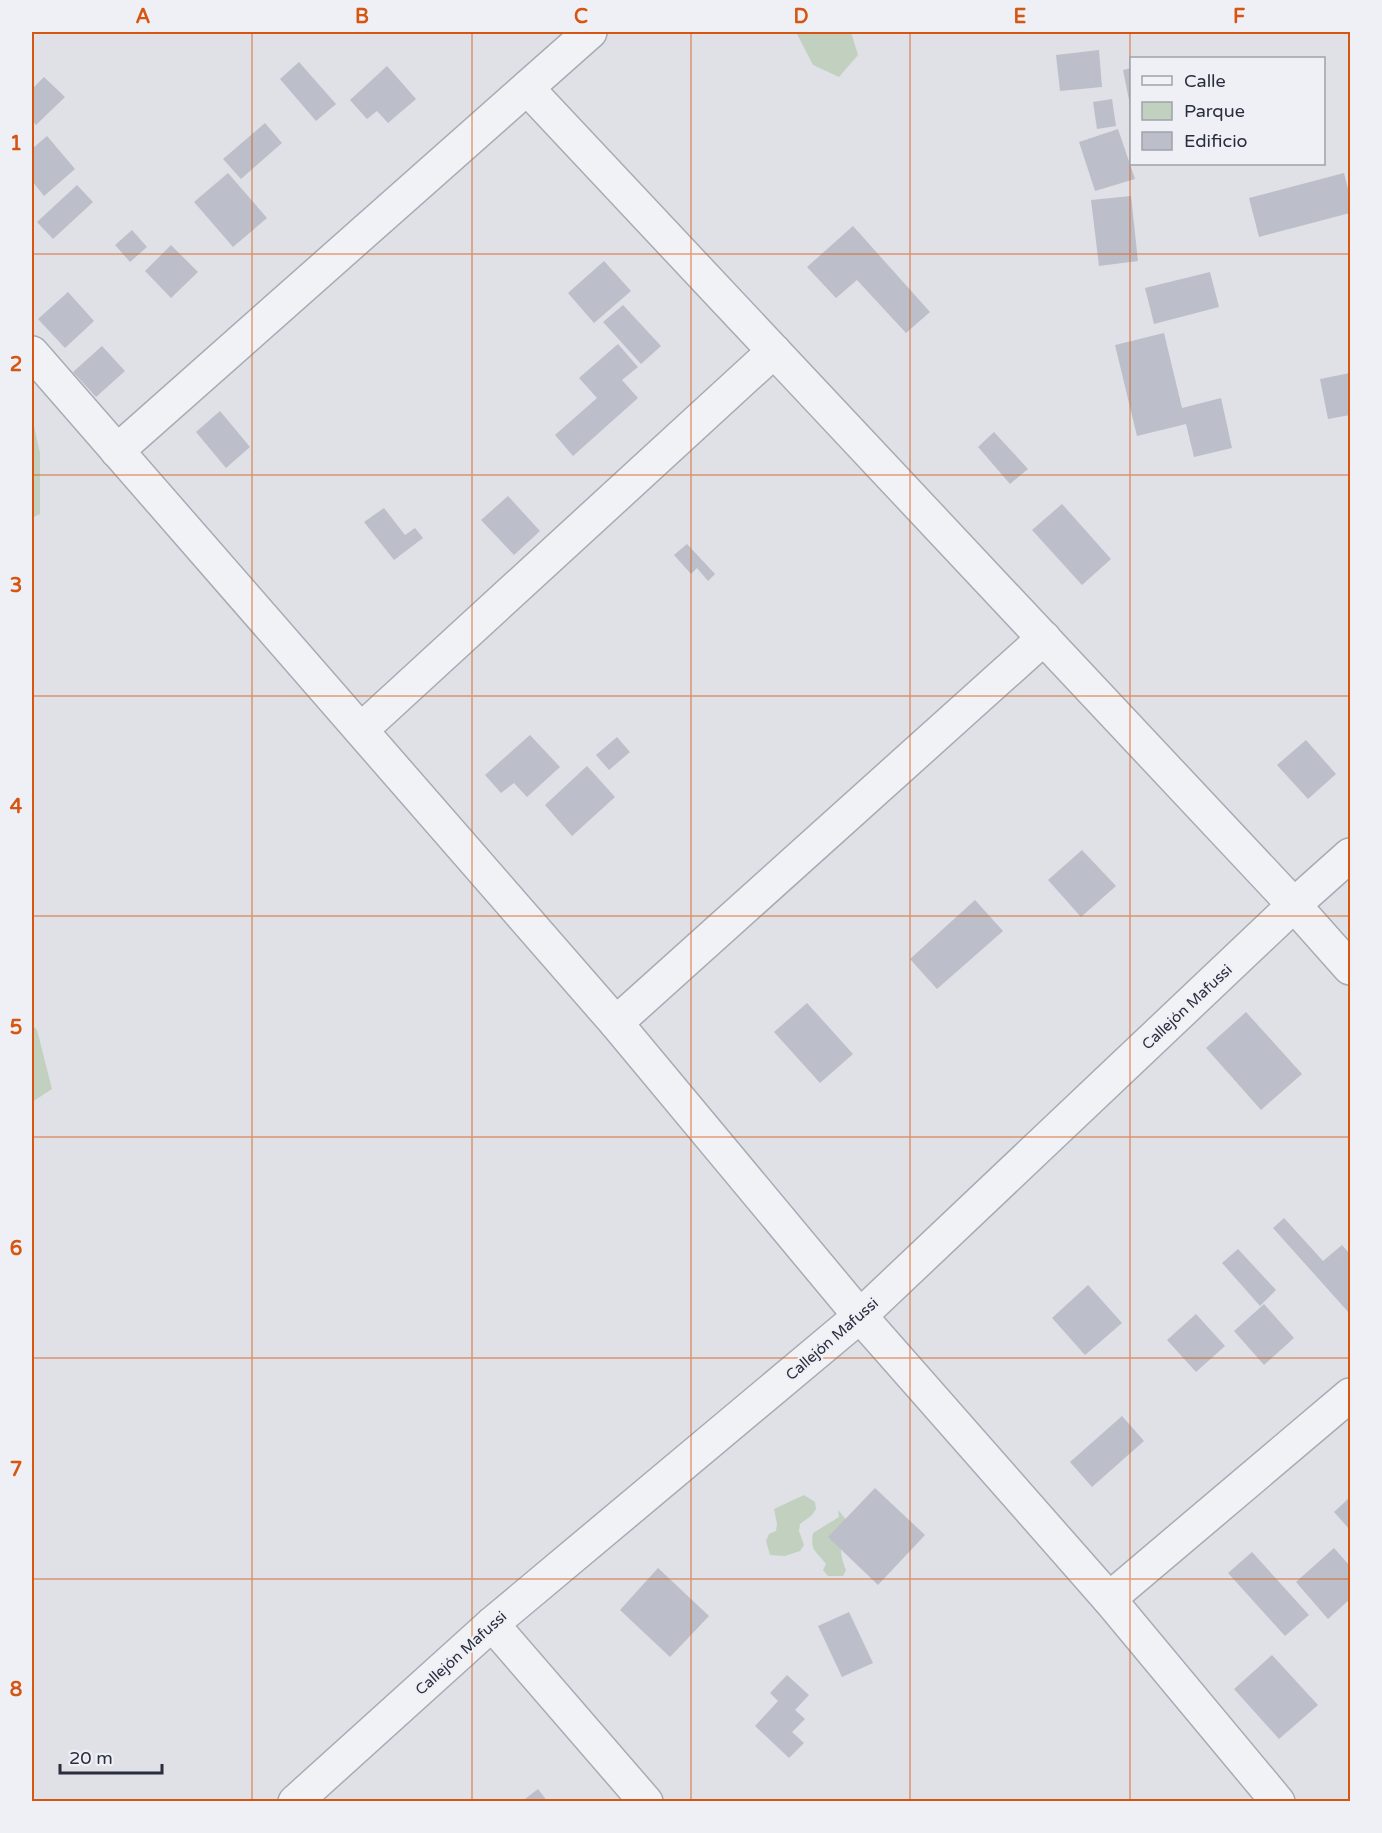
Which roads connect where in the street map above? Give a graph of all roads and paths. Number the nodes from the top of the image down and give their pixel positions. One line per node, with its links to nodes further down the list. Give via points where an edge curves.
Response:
1 (590, 32): 2 (street)
2 (527, 88): 3 (street); 5 (street)
3 (774, 351): 6 (street); 7 (street)
4 (32, 353): 5 (street)
5 (117, 451): 7 (street)
6 (1044, 638): 9 (street); 11 (street)
7 (361, 730): 11 (street)
8 (1350, 855): 9 (street, Callejón Mafussi)
9 (1294, 905): 10 (street); 12 (street, Callejón Mafussi)
10 (1350, 969)
11 (616, 1023): 12 (street)
12 (860, 1316): 14 (street); 15 (street, Callejón Mafussi)
13 (1350, 1395): 14 (street)
14 (1109, 1599): 18 (street)
15 (492, 1624): 16 (street, Callejón Mafussi); 17 (street)
16 (295, 1802)
17 (646, 1802)
18 (1278, 1802)

